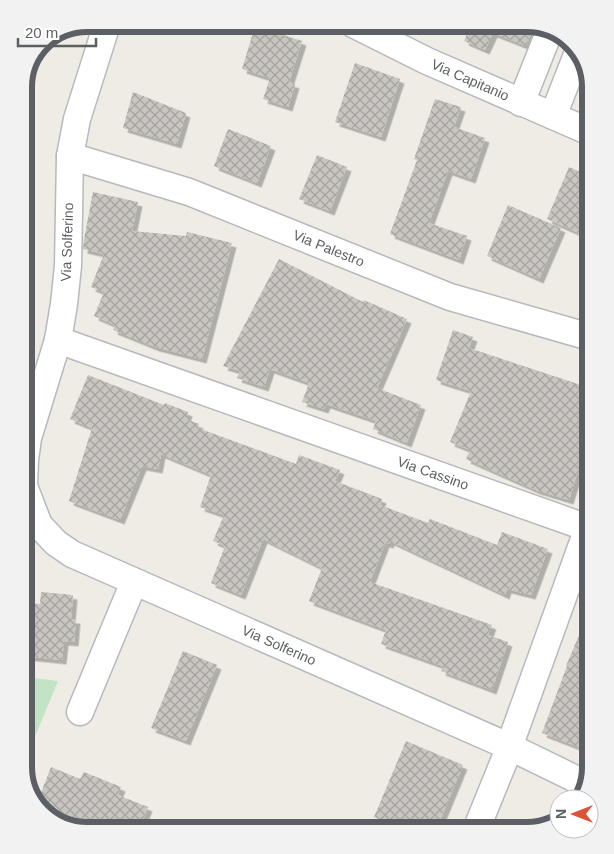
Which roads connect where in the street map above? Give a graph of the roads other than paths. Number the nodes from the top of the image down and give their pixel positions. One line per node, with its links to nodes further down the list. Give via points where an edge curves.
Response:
1 (104, 32): 8 (street, Via Solferino, via 77,120)
2 (370, 33): 5 (street, Via Capitanio)
3 (547, 36): 5 (street)
4 (574, 61): 6 (street)
5 (521, 103): 6 (street, Via Capitanio)
6 (553, 116): 7 (street, Via Capitanio)
7 (582, 129)
8 (70, 156): 9 (street, Via Palestro, via 188,192 450,297); 10 (street, Via Solferino, via 68,266)
9 (582, 335)
10 (58, 340): 11 (street, Via Solferino); 13 (street, Via Cassino)
11 (33, 423)
12 (32, 508): 15 (street, Via Solferino, via 39,525 56,543 72,554)
13 (582, 526)
14 (582, 544): 17 (street, Via Cassino)
15 (134, 582): 16 (street); 17 (street, Via Solferino)
16 (80, 712)
17 (508, 746): 18 (street, Via Solferino); 19 (street)
18 (580, 781)
19 (479, 822)

